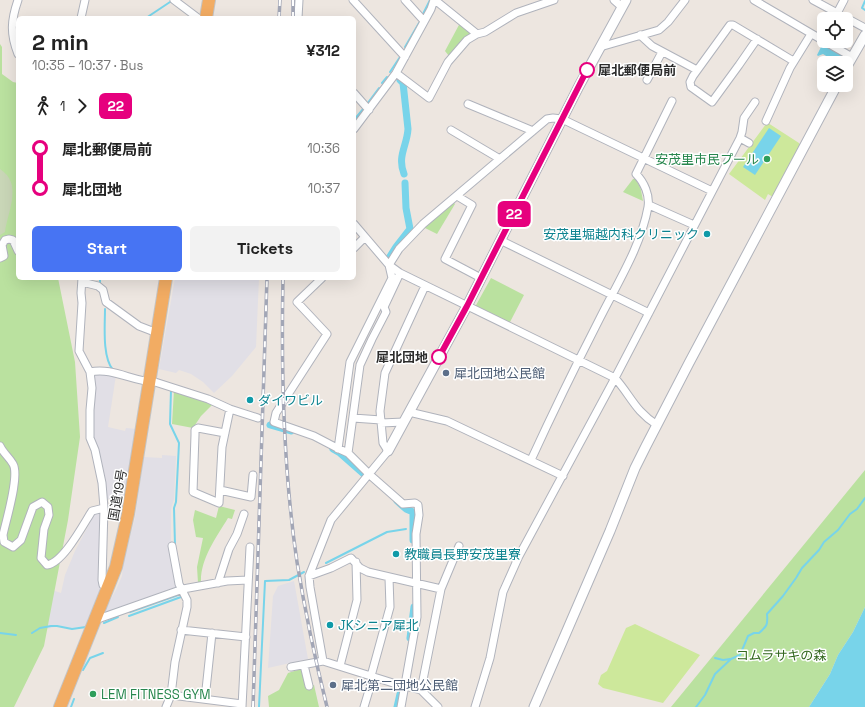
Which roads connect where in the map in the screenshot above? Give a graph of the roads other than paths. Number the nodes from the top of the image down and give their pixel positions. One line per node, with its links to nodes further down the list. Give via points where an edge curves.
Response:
1 (18, 0): 31 (street, via 12,19)
2 (85, 0): 18 (street)
3 (174, 0): 19 (street)
4 (209, 0): 20 (highway)
5 (299, 0): 21 (street)
6 (353, 0): 36 (street)
7 (405, 0): 22 (street)
8 (434, 0): 22 (street); 25 (street)
9 (554, 0): 25 (street, via 516,13)
10 (614, 0): 15 (street)
11 (684, 0): 27 (street, via 659,30)
12 (755, 0): 26 (street)
13 (813, 0): 16 (street)
14 (844, 0): 17 (street)
15 (624, 4): 32 (street)
16 (830, 12)
17 (837, 12)
18 (81, 16)
19 (195, 16)
20 (206, 16)
21 (298, 16)
22 (424, 21): 36 (street)
23 (853, 23): 24 (street)
24 (865, 28)
25 (477, 34): 39 (street, via 467,40 448,62 429,98)
26 (812, 34): 29 (street); 37 (street)
27 (640, 35): 32 (street); 34 (street)
28 (865, 35): 35 (street)
29 (817, 36)
30 (757, 39): 37 (street); 38 (street, via 730,25); 38 (street, via 712,102 691,87 690,82)
31 (16, 45)
32 (600, 47): 47 (street)
33 (838, 48): 35 (street)
34 (662, 52): 38 (street); 40 (street)
35 (852, 56)
36 (405, 57): 39 (street)
37 (794, 61): 48 (street)
38 (697, 70)
39 (396, 73): 46 (street)
40 (647, 80)
41 (833, 92): 87 (street)
42 (356, 95): 46 (street)
43 (672, 101): 54 (street)
44 (755, 102): 52 (street, via 744,118)
45 (468, 104): 51 (street)
46 (369, 110): 49 (street)
47 (562, 119): 51 (street, via 547,119); 54 (street); 62 (street)
48 (766, 121)
49 (356, 126)
50 (451, 130): 55 (street)
51 (533, 131): 55 (street)
52 (740, 138): 53 (street); 56 (street)
53 (749, 144)
54 (644, 158): 56 (street); 58 (street, via 636,174 646,188)
55 (500, 159): 57 (street)
56 (712, 192): 60 (street)
57 (457, 196): 66 (street, via 423,224 399,249); 68 (street, via 472,205 445,260)
58 (649, 205): 60 (street); 73 (street, via 640,237)
59 (356, 226): 61 (street)
60 (694, 226): 75 (street)
61 (365, 237): 63 (street); 66 (street)
62 (500, 240): 68 (street); 73 (street)
63 (356, 246)
64 (16, 247): 65 (street, via 13,240 4,240 4,256)
65 (0, 258)
66 (389, 265): 67 (street); 90 (street, via 392,278 350,362)
67 (400, 273): 72 (street); 84 (street, via 384,307 386,312 360,365)
68 (481, 278): 74 (street)
69 (82, 280): 76 (street, via 98,286 106,302 139,326); 78 (street, via 79,351)
70 (166, 280): 76 (highway, 国道19号)
71 (320, 280): 90 (street, via 297,302 327,334 276,413 274,422 314,436)
72 (425, 286): 74 (street); 85 (street, via 385,373)
73 (611, 296): 75 (street); 77 (street)
74 (467, 306): 77 (street); 82 (street)
75 (649, 313): 79 (street)
76 (158, 332): 80 (highway, 国道19号)
77 (579, 360): 79 (street); 93 (street)
78 (90, 372): 80 (street, via 110,372); 98 (street, via 90,438 100,469)
79 (615, 378): 87 (street, via 636,407); 96 (street)
80 (150, 382): 81 (street, via 208,399); 109 (highway, 国道19号, via 128,514 116,567)
81 (230, 409): 83 (street); 88 (street)
82 (409, 412): 86 (street); 93 (street, via 448,421)
83 (258, 418)
84 (353, 418): 85 (street); 92 (street)
85 (381, 422): 86 (street); 91 (street, via 383,443)
86 (404, 422): 91 (street)
87 (657, 425): 133 (street, via 635,468)
88 (225, 433): 97 (street, via 220,459); 97 (street, via 198,428 194,435 193,492 219,503)
89 (0, 446): 98 (street, via 15,469 4,542 13,547 21,540 33,507 42,502 48,507 49,515 44,529 41,558 47,565 51,564 64,552 92,511)
90 (338, 449): 92 (street)
91 (388, 451): 95 (street)
92 (348, 453): 95 (street)
93 (531, 460): 96 (street)
94 (253, 475): 97 (street, via 251,497)
95 (370, 475): 104 (street, via 331,520); 108 (street, via 403,504 418,505)
96 (563, 476): 132 (street, via 519,556 503,592 490,658)
97 (220, 490)
98 (104, 508): 109 (street, via 102,580 103,585)
99 (244, 514): 107 (street)
100 (172, 546): 111 (street, via 179,584)
101 (459, 546): 110 (street)
102 (250, 547): 106 (street)
103 (356, 562): 104 (street, via 351,558); 105 (street, via 360,568 368,572); 118 (street, via 357,600)
104 (309, 576): 116 (street)
105 (389, 578): 108 (street); 120 (street, via 390,607)
106 (248, 580): 107 (street); 115 (street)
107 (218, 583): 111 (street)
108 (417, 584): 110 (street); 122 (street, via 417,618)
109 (108, 588): 112 (highway, 国道19号)
110 (440, 589): 123 (street)
111 (184, 592): 112 (street); 113 (street, via 187,607)
112 (95, 620): 127 (highway, 国道19号)
113 (182, 630): 114 (street); 124 (street)
114 (212, 633): 115 (street); 125 (street)
115 (246, 638): 126 (street)
116 (323, 661): 117 (street); 118 (street)
117 (304, 665): 119 (street); 121 (street)
118 (340, 666): 120 (street)
119 (291, 667)
120 (372, 677): 122 (street); 129 (street)
121 (309, 686)
122 (405, 687): 123 (street); 130 (street)
123 (421, 690): 131 (street)
124 (171, 695): 125 (street); 128 (street)
125 (205, 700): 126 (street)
126 (242, 706)
127 (60, 707)
128 (166, 707)
129 (364, 707)
130 (401, 707)
131 (438, 707)
132 (475, 707)
133 (534, 707)

